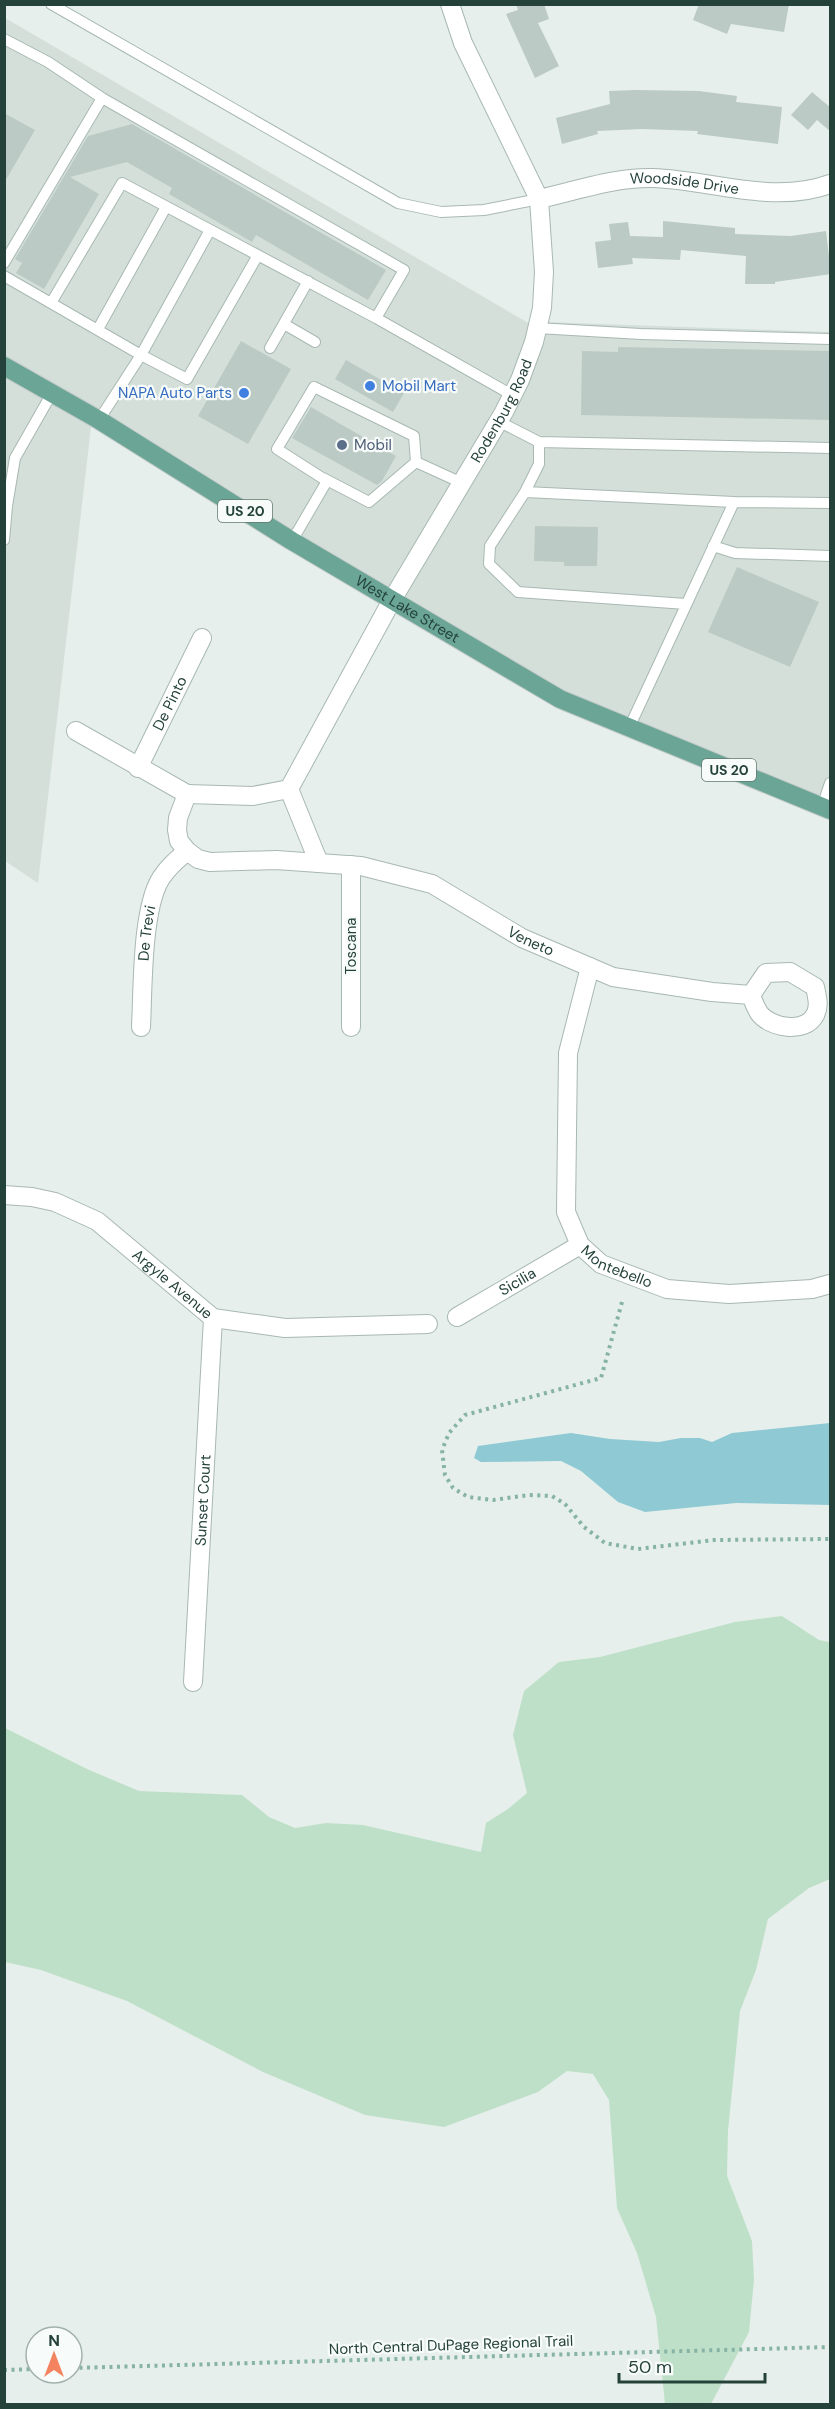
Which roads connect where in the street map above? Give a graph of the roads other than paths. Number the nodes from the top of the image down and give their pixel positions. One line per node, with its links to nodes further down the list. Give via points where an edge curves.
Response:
1 (51, 4): 6 (lane, via 398,203 441,212 484,210)
2 (450, 4): 6 (street, Rodenburg Road, via 480,81)
3 (4, 39): 4 (lane)
4 (102, 98): 10 (lane); 14 (lane, via 404,270)
5 (831, 184): 6 (street, Woodside Drive, via 777,194 678,179 630,179)
6 (539, 199): 16 (street, Rodenburg Road, via 544,272)
7 (166, 207): 8 (lane); 13 (lane, via 123,183); 17 (lane)
8 (210, 230): 9 (lane); 21 (lane)
9 (258, 255): 12 (lane); 21 (lane, via 187,379)
10 (4, 263)
11 (4, 276): 13 (lane)
12 (308, 281): 14 (lane); 15 (lane)
13 (51, 303): 17 (lane)
14 (376, 318): 24 (lane)
15 (284, 324): 19 (lane); 20 (lane)
16 (537, 328): 18 (lane); 24 (street, Rodenburg Road)
17 (98, 329): 21 (lane)
18 (831, 339)
19 (315, 342)
20 (270, 348)
21 (141, 355): 25 (lane)
22 (4, 366): 23 (main road, West Lake Street / US 20)
23 (52, 393): 25 (main road, West Lake Street / US 20); 35 (lane, via 15,458)
24 (512, 395): 26 (street, Rodenburg Road)
25 (99, 420): 36 (main road, West Lake Street / US 20)
26 (498, 421): 27 (lane); 31 (street, Rodenburg Road)
27 (539, 442): 28 (lane); 32 (lane, via 539,464)
28 (831, 448)
29 (416, 462): 30 (lane, via 369,502); 30 (lane, via 414,436 314,387 277,449); 31 (lane)
30 (322, 478): 36 (lane, via 327,481)
31 (462, 483): 39 (street, Rodenburg Road)
32 (525, 492): 33 (lane); 40 (lane, via 490,546 489,564 518,592)
33 (734, 502): 34 (lane); 37 (lane)
34 (831, 503)
35 (4, 540)
36 (292, 541): 39 (main road, West Lake Street / US 20)
37 (713, 546): 38 (lane, via 735,553); 40 (lane)
38 (831, 556)
39 (392, 600): 42 (main road, West Lake Street / US 20, via 560,699); 46 (street, Rodenburg Road)
40 (686, 604): 42 (lane)
41 (202, 638): 44 (street, De Pinto)
42 (629, 728): 48 (main road, West Lake Street / US 20)
43 (75, 731): 44 (street)
44 (138, 768): 47 (street)
45 (831, 783): 48 (lane)
46 (289, 789): 47 (street, via 253,796); 50 (street)
47 (187, 794): 49 (street, via 177,830)
48 (826, 808)
49 (187, 851): 50 (street, Veneto, via 210,862); 54 (street, De Trevi, via 162,875 151,907 144,946)
50 (319, 863): 51 (street, Veneto)
51 (351, 865): 52 (street, Veneto, via 432,884 522,938); 55 (street, Toscana)
52 (590, 967): 53 (street, Veneto, via 614,977); 57 (street, Montebello, via 568,1053 566,1212)
53 (751, 995)
54 (141, 1027)
55 (351, 1027)
56 (4, 1195): 60 (street, Argyle Avenue, via 55,1202 97,1221)
57 (580, 1245): 58 (street, Montebello, via 601,1264 667,1289 729,1294 813,1289); 59 (street, Sicilia)
58 (831, 1284)
59 (457, 1317)
60 (213, 1318): 61 (street, Argyle Avenue, via 285,1328); 62 (street, Sunset Court)
61 (428, 1324)
62 (193, 1683)

